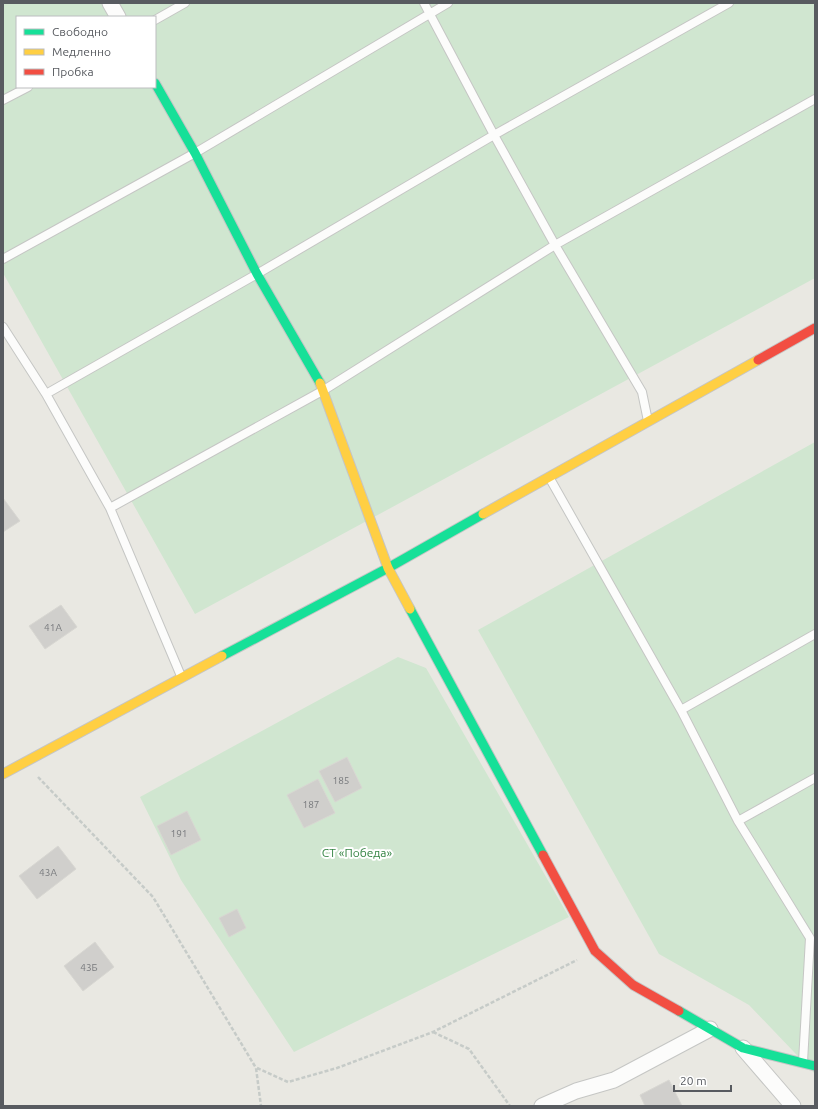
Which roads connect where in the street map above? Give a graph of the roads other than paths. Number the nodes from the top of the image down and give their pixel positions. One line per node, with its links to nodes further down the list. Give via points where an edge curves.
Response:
1 (110, 3): 7 (street)
2 (185, 3): 8 (lane)
3 (424, 3): 6 (lane)
4 (448, 3): 6 (lane)
5 (729, 3): 13 (lane)
6 (430, 13): 13 (lane); 14 (lane)
7 (117, 16)
8 (156, 19)
9 (156, 85): 14 (street)
10 (26, 88): 12 (lane)
11 (815, 99): 15 (lane)
12 (3, 100)
13 (494, 135): 15 (lane); 17 (lane)
14 (195, 154): 16 (lane); 17 (street)
15 (555, 245): 20 (lane); 22 (lane, via 642,392)
16 (3, 259)
17 (257, 274): 20 (street); 21 (lane)
18 (3, 327): 21 (lane)
19 (815, 328): 22 (street)
20 (324, 390): 24 (lane); 25 (street)
21 (46, 394): 24 (lane)
22 (648, 421): 23 (street)
23 (548, 476): 25 (street); 28 (lane)
24 (110, 508): 27 (lane)
25 (388, 568): 27 (street); 33 (street, via 594,951 633,985)
26 (815, 634): 28 (lane)
27 (181, 677): 29 (street)
28 (681, 710): 31 (lane)
29 (3, 774)
30 (815, 778): 31 (lane)
31 (738, 821): 32 (lane)
32 (813, 937): 35 (lane)
33 (710, 1029): 34 (street); 37 (street, via 614,1080 576,1091)
34 (743, 1048): 35 (street); 38 (street)
35 (803, 1064): 36 (street)
36 (815, 1066)
37 (542, 1106)
38 (793, 1106)

